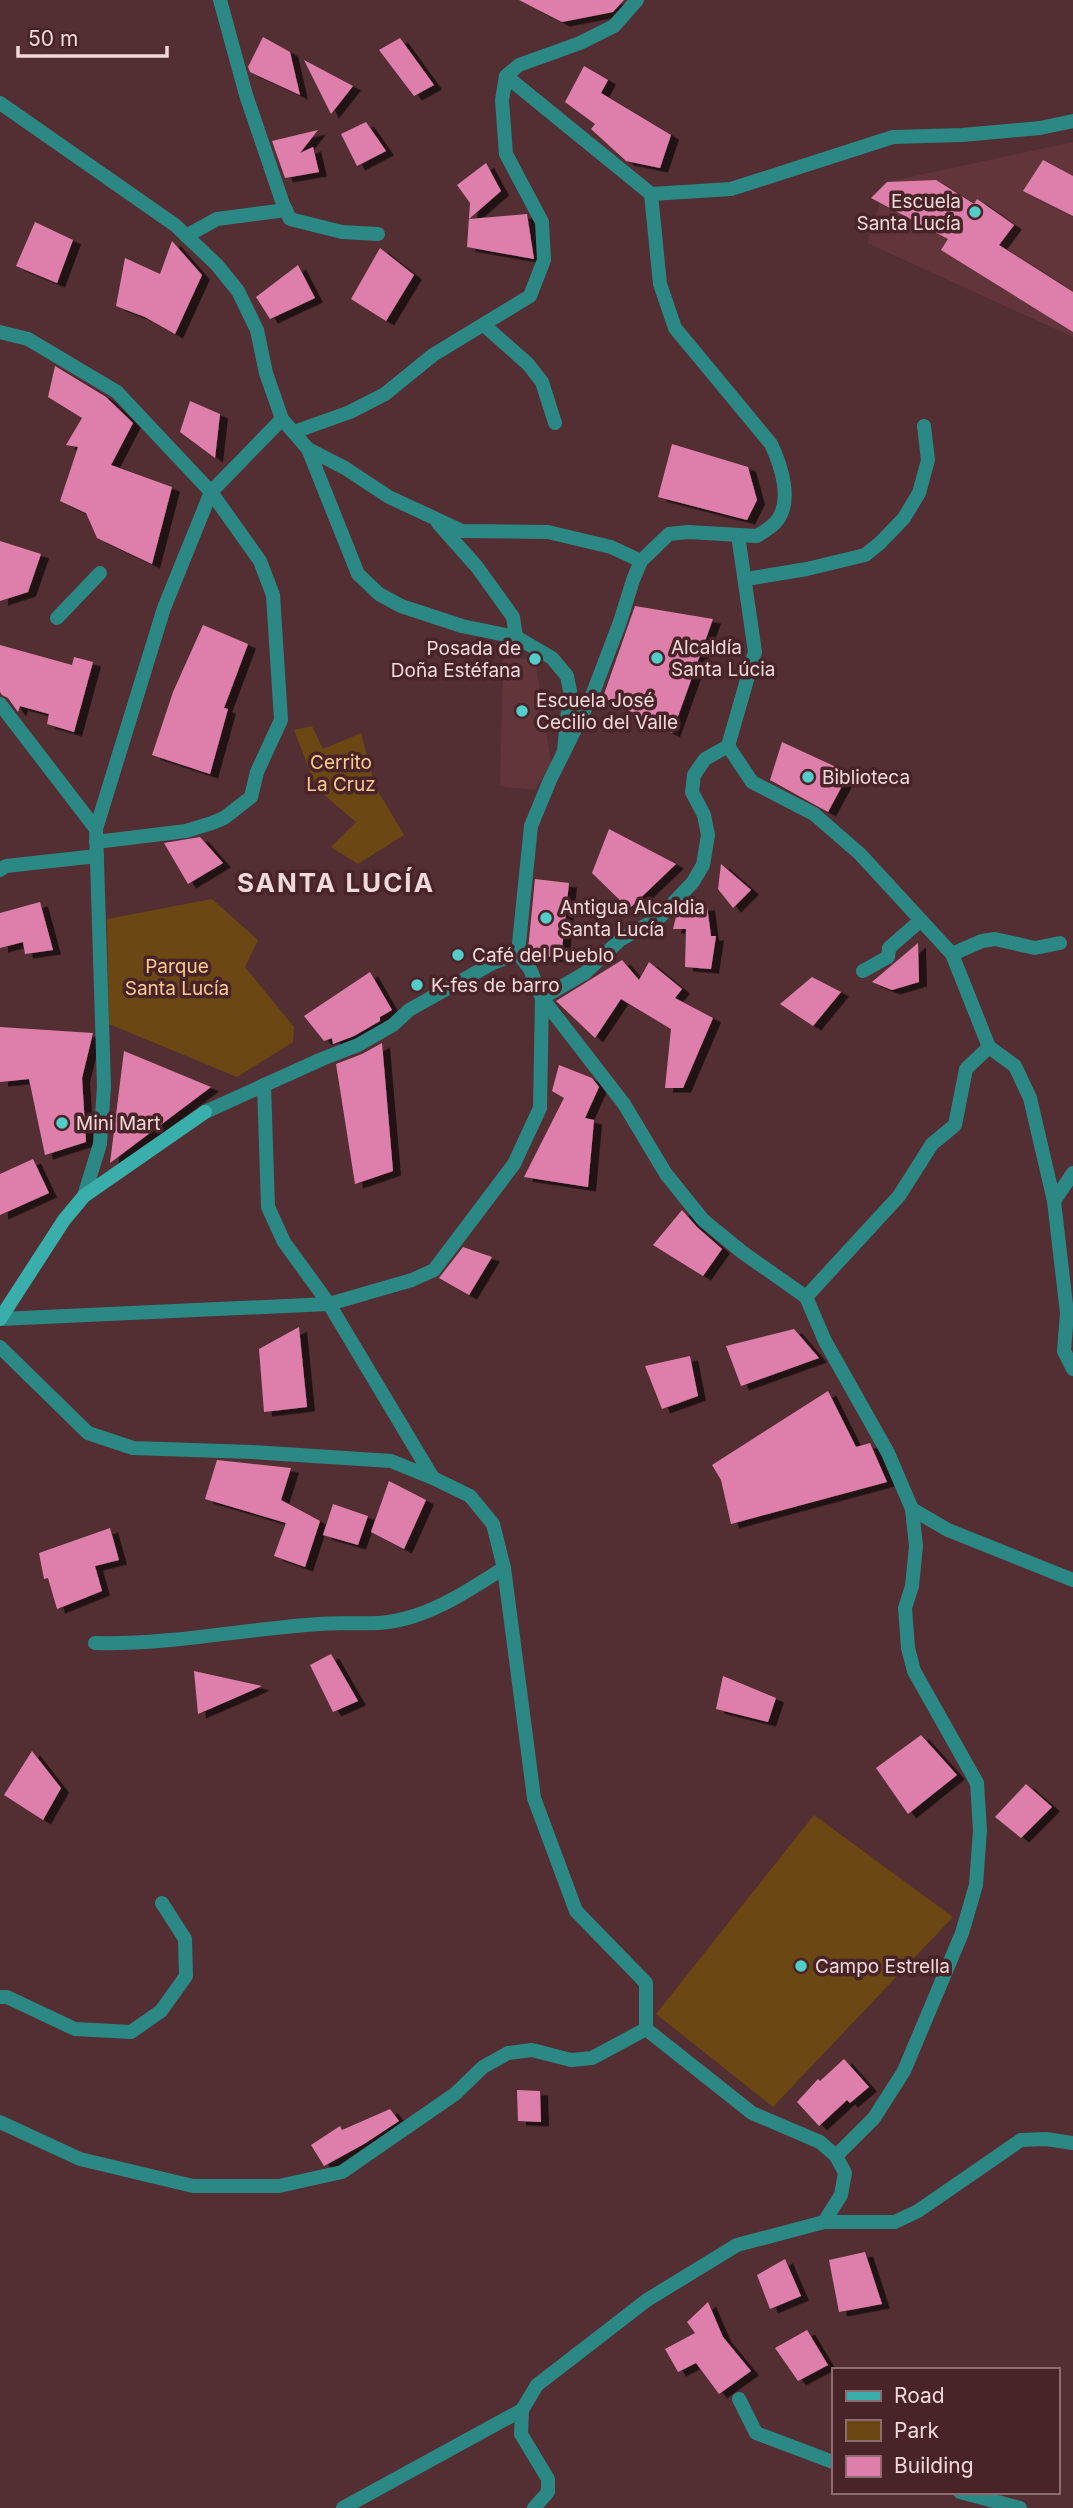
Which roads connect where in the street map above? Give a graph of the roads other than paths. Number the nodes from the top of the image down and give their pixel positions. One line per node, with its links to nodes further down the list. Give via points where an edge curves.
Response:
1 (220, 0): 7 (street, via 246,95)
2 (637, 0): 3 (street, via 614,26 519,65)
3 (506, 76): 6 (street); 10 (street, via 502,100 506,154 542,222 544,260 530,296)
4 (0, 103): 9 (street)
5 (1073, 121): 6 (street, via 962,135 893,137 731,189)
6 (651, 194): 19 (street, via 660,284 675,328 771,444 781,466 785,495 777,521 757,536)
7 (286, 210): 8 (street, via 290,219 300,223); 9 (street, via 217,219)
8 (377, 234)
9 (186, 236): 12 (street, via 238,291 257,330)
10 (484, 325): 13 (street, via 542,382); 15 (street, via 433,355 385,394)
11 (0, 332): 17 (street, via 28,339 117,392)
12 (282, 419): 15 (street); 17 (street)
13 (555, 423)
14 (924, 426): 22 (street, via 928,460 919,493 880,544 865,555)
15 (294, 432): 16 (street)
16 (308, 449): 18 (street); 24 (street, via 358,574 379,594 462,626)
17 (211, 492): 28 (street, via 164,608); 28 (street, via 260,561 273,595 281,720 251,797 224,818 186,831)
18 (435, 520): 20 (street, via 462,531 548,532 611,547); 24 (street, via 513,617)
19 (738, 535): 20 (street, via 669,534); 22 (street)
20 (641, 561): 27 (street, via 593,693)
21 (100, 573): 23 (street)
22 (746, 579): 26 (street, via 755,652)
23 (57, 618)
24 (516, 637): 27 (street, via 552,658 567,676 570,691)
25 (0, 704): 28 (street)
26 (728, 746): 30 (street, via 751,782 814,814 860,854); 35 (street, via 705,759 694,775 692,792 708,835 703,865 693,882 660,917 620,940 585,973)
27 (564, 752): 32 (street, via 531,826)
28 (96, 842): 29 (street); 40 (street, via 104,1086 100,1144)
29 (0, 870)
30 (921, 920): 33 (street); 34 (street, via 889,948 888,957)
31 (1060, 943): 33 (street, via 1035,948 995,939)
32 (518, 953): 35 (street); 37 (street, via 409,1010 358,1045)
33 (952, 954): 36 (street)
34 (863, 971)
35 (542, 998): 42 (street, via 624,1104 666,1174 703,1220); 43 (street, via 540,1108 514,1164 434,1270)
36 (989, 1046): 41 (street, via 1015,1066 1030,1098); 42 (street, via 966,1069 955,1125 932,1144 899,1196)
37 (264, 1085): 38 (street); 43 (street, via 268,1207 284,1242)
38 (205, 1112): 40 (main road)
39 (1073, 1173): 41 (street)
40 (84, 1196): 44 (main road)
41 (1054, 1201): 46 (street, via 1067,1313 1064,1351)
42 (806, 1297): 48 (street, via 825,1341 888,1453)
43 (329, 1304): 44 (street); 47 (street)
44 (0, 1319)
45 (0, 1347): 47 (street, via 88,1433 133,1448 391,1461)
46 (1073, 1369)
47 (433, 1478): 49 (street, via 470,1496 493,1524)
48 (912, 1509): 50 (street, via 948,1530); 57 (street, via 916,1546 905,1608 908,1648 914,1671 977,1783 976,1885 962,1933 904,2071 874,2118)
49 (503, 1568): 51 (street, via 416,1616 385,1624 322,1623 161,1642); 54 (street, via 534,1798 576,1912 646,1983)
50 (1073, 1580)
51 (95, 1643)
52 (162, 1903): 53 (street, via 185,1939 186,1976 161,2011 131,2032 75,2029)
53 (0, 1997)
54 (646, 2029): 55 (street, via 592,2058 572,2060 532,2050 508,2053 342,2172 279,2186 193,2186 80,2159); 57 (street, via 752,2113 820,2142)
55 (0, 2122)
56 (1073, 2143): 58 (street, via 1021,2140 895,2222)
57 (836, 2156): 58 (street, via 845,2173 841,2195)
58 (824, 2222): 60 (street, via 737,2245 647,2300 537,2385)
59 (739, 2399): 61 (street, via 756,2433)
60 (522, 2410): 63 (street); 64 (street, via 521,2434 548,2479 548,2492)
61 (832, 2462)
62 (968, 2494): 65 (street)
63 (343, 2508)
64 (534, 2508)
65 (1020, 2508)

